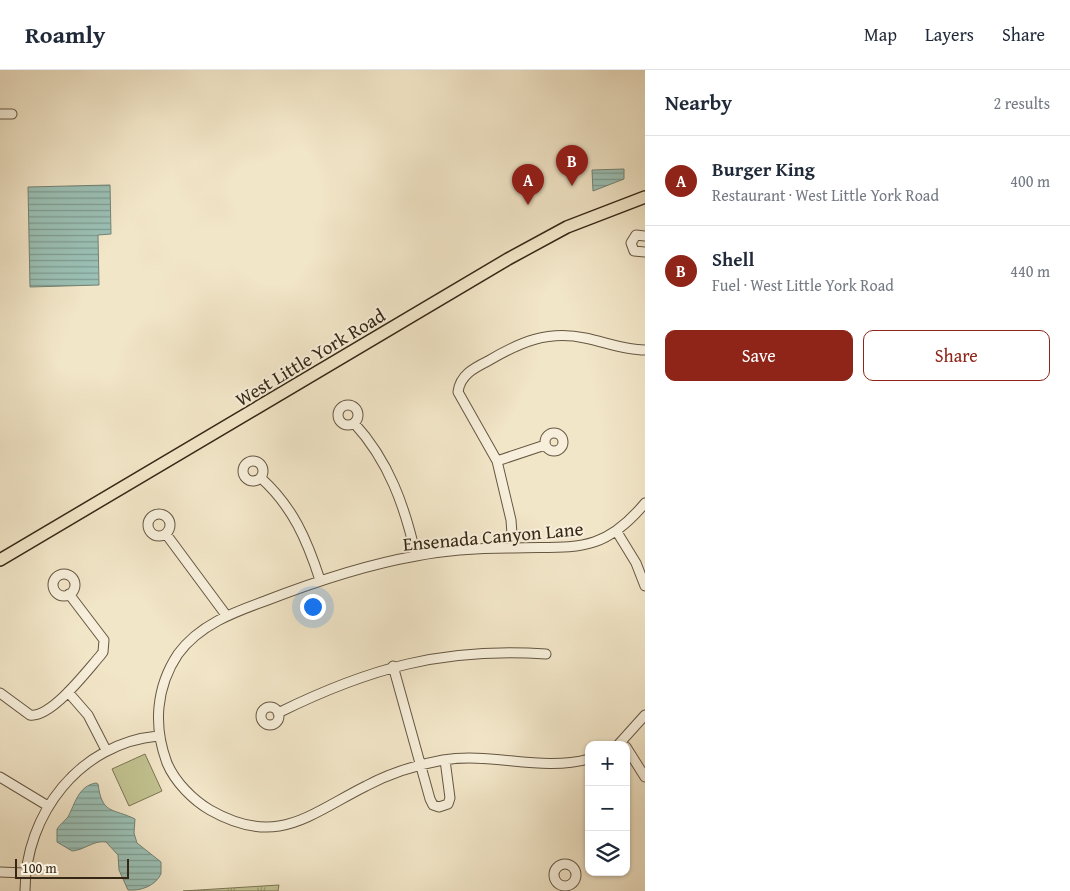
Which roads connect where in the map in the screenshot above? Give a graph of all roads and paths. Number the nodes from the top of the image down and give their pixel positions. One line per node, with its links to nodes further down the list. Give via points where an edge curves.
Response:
1 (0, 114): 2 (street)
2 (12, 114)
3 (645, 197): 16 (main road, West Little York Road, via 567,228 512,257)
4 (645, 236): 5 (street, via 636,235 631,243 634,251)
5 (645, 252)
6 (645, 350): 9 (street, via 568,335 534,338 517,344 467,373 459,382 458,392)
7 (354, 423): 15 (street, via 369,440 390,476)
8 (545, 445): 9 (street)
9 (497, 461): 14 (street, via 511,520)
10 (261, 478): 17 (street, via 276,492 299,524)
11 (645, 503): 12 (street)
12 (617, 532): 14 (street, Ensenada Canyon Lane, via 586,546); 18 (street, via 636,563)
13 (166, 534): 20 (street)
14 (513, 548): 15 (street, Ensenada Canyon Lane)
15 (416, 556): 17 (street, Ensenada Canyon Lane)
16 (0, 560)
17 (320, 580): 20 (street, Ensenada Canyon Lane)
18 (645, 586)
19 (70, 594): 23 (street, via 104,644 100,656)
20 (226, 615): 27 (street, Ensenada Canyon Lane, via 193,638 179,652 168,671 158,713)
21 (546, 654): 22 (street, via 460,654)
22 (392, 666): 25 (street, via 345,682); 33 (street)
23 (68, 692): 24 (street, via 35,716 24,712); 29 (street, via 88,715)
24 (0, 693)
25 (278, 713)
26 (645, 715): 28 (street)
27 (158, 736): 29 (street, via 143,737); 33 (street, via 170,768 191,796 222,816 255,826 279,826 310,818 393,773)
28 (625, 741)
29 (106, 750): 36 (street, via 70,778)
30 (630, 754): 34 (street)
31 (445, 760): 32 (street, via 495,758 562,765); 33 (street); 33 (street, via 450,798 442,807 431,802)
32 (585, 761)
33 (421, 765)
34 (645, 776)
35 (0, 777): 36 (street)
36 (48, 806): 38 (street, via 34,837)
37 (0, 872): 38 (street)
38 (25, 873): 39 (street)
39 (25, 891)

